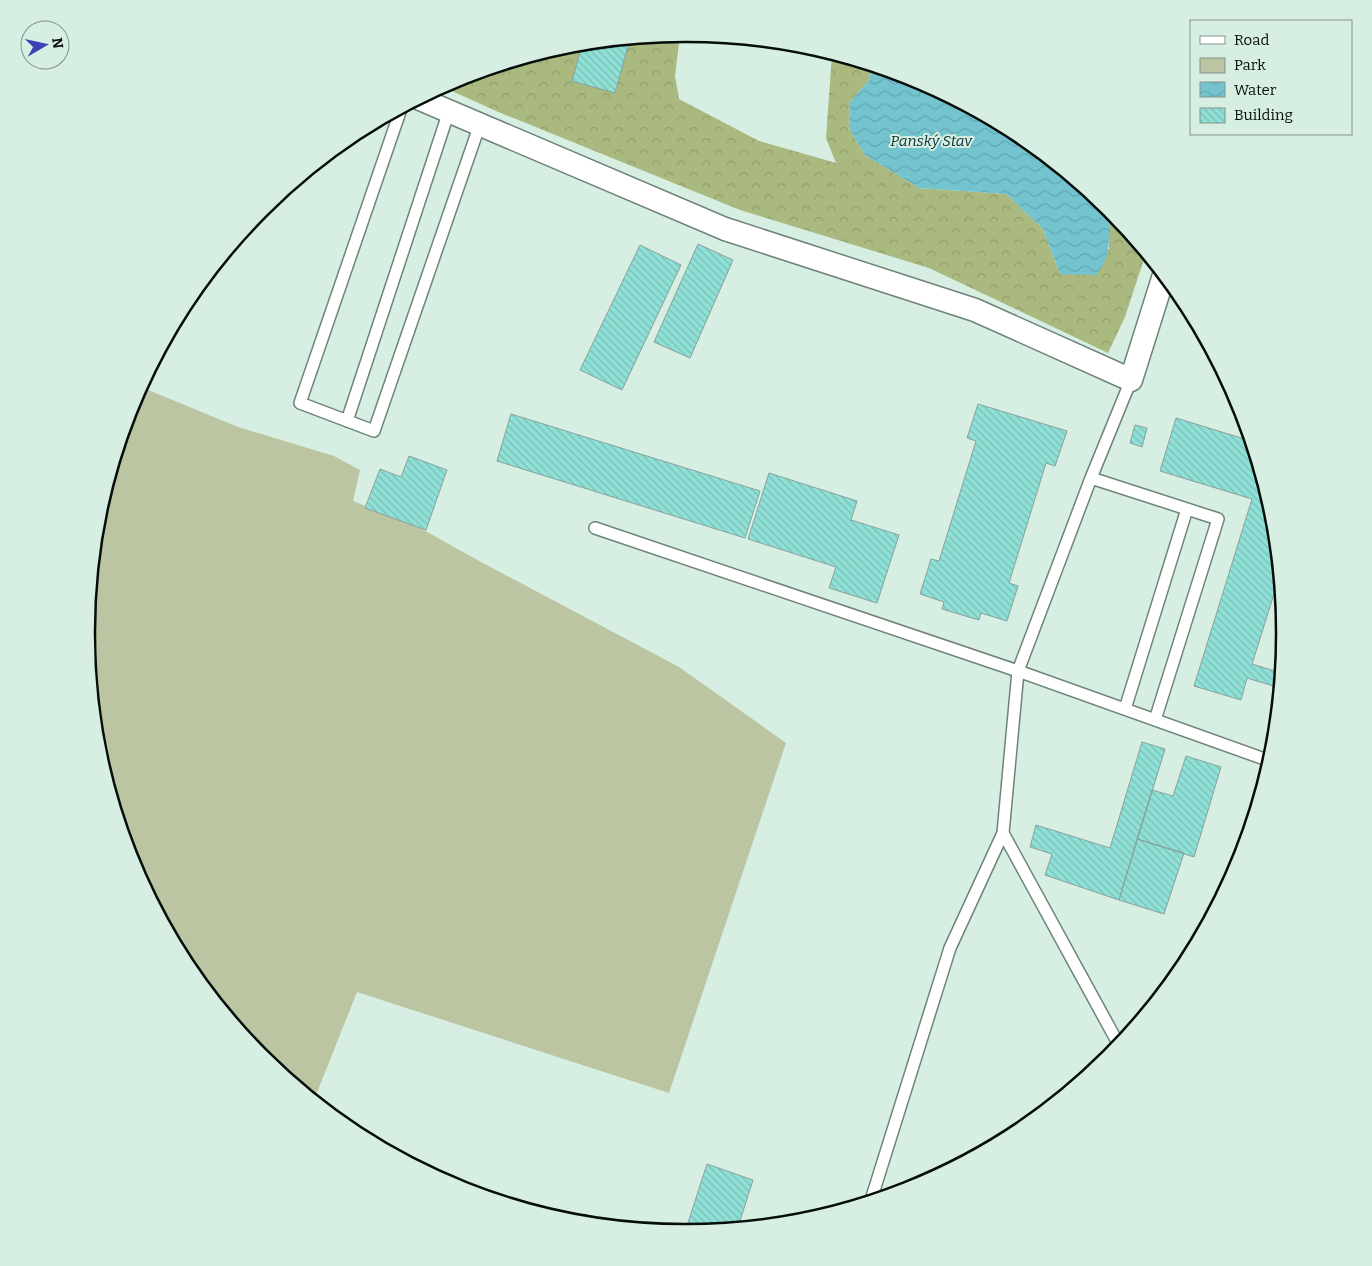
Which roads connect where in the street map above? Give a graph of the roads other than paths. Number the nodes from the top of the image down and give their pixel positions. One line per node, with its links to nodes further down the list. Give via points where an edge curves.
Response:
1 (427, 102): 2 (street)
2 (449, 111): 4 (street); 7 (lane)
3 (398, 118): 7 (lane, via 300,403)
4 (480, 124): 6 (street, via 724,229 975,310); 7 (lane, via 374,431)
5 (1161, 284): 6 (street)
6 (1131, 380): 8 (lane)
7 (347, 421)
8 (1091, 478): 9 (lane); 11 (lane)
9 (1187, 509): 12 (lane); 13 (lane, via 1218,519)
10 (595, 528): 11 (lane)
11 (1018, 671): 12 (lane); 15 (lane)
12 (1125, 709): 13 (lane)
13 (1155, 720): 14 (lane)
14 (1263, 758)
15 (1003, 833): 16 (lane); 17 (lane, via 950,948)
16 (1115, 1038)
17 (873, 1193)

